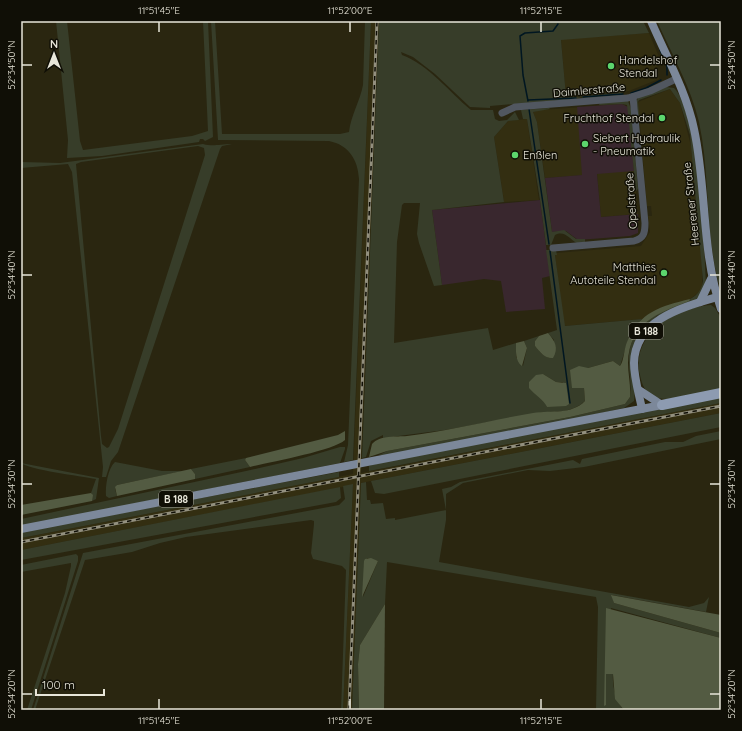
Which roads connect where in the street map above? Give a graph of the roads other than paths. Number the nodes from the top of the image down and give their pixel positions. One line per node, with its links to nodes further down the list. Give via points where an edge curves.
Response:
1 (651, 21): 2 (main road, Heerener Straße)
2 (676, 79): 3 (street, Daimlerstraße); 6 (main road, Heerener Straße, via 695,136)
3 (633, 97): 4 (street, Daimlerstraße, via 515,107); 5 (street, Opelstraße, via 644,235 640,240 634,241)
4 (502, 113)
5 (553, 248)
6 (711, 278): 7 (main road, Heerener Straße); 8 (main road)
7 (717, 297): 8 (main road, B 188); 9 (main road, Heerener Straße)
8 (700, 302): 10 (main road, B 188, via 661,318 643,335 635,358)
9 (721, 309)
10 (639, 390): 12 (main road); 13 (main road, B 188)
11 (721, 393): 12 (highway, B 188)
12 (662, 405): 13 (main road, B 188)
13 (642, 409): 14 (main road, B 188)
14 (21, 529)

